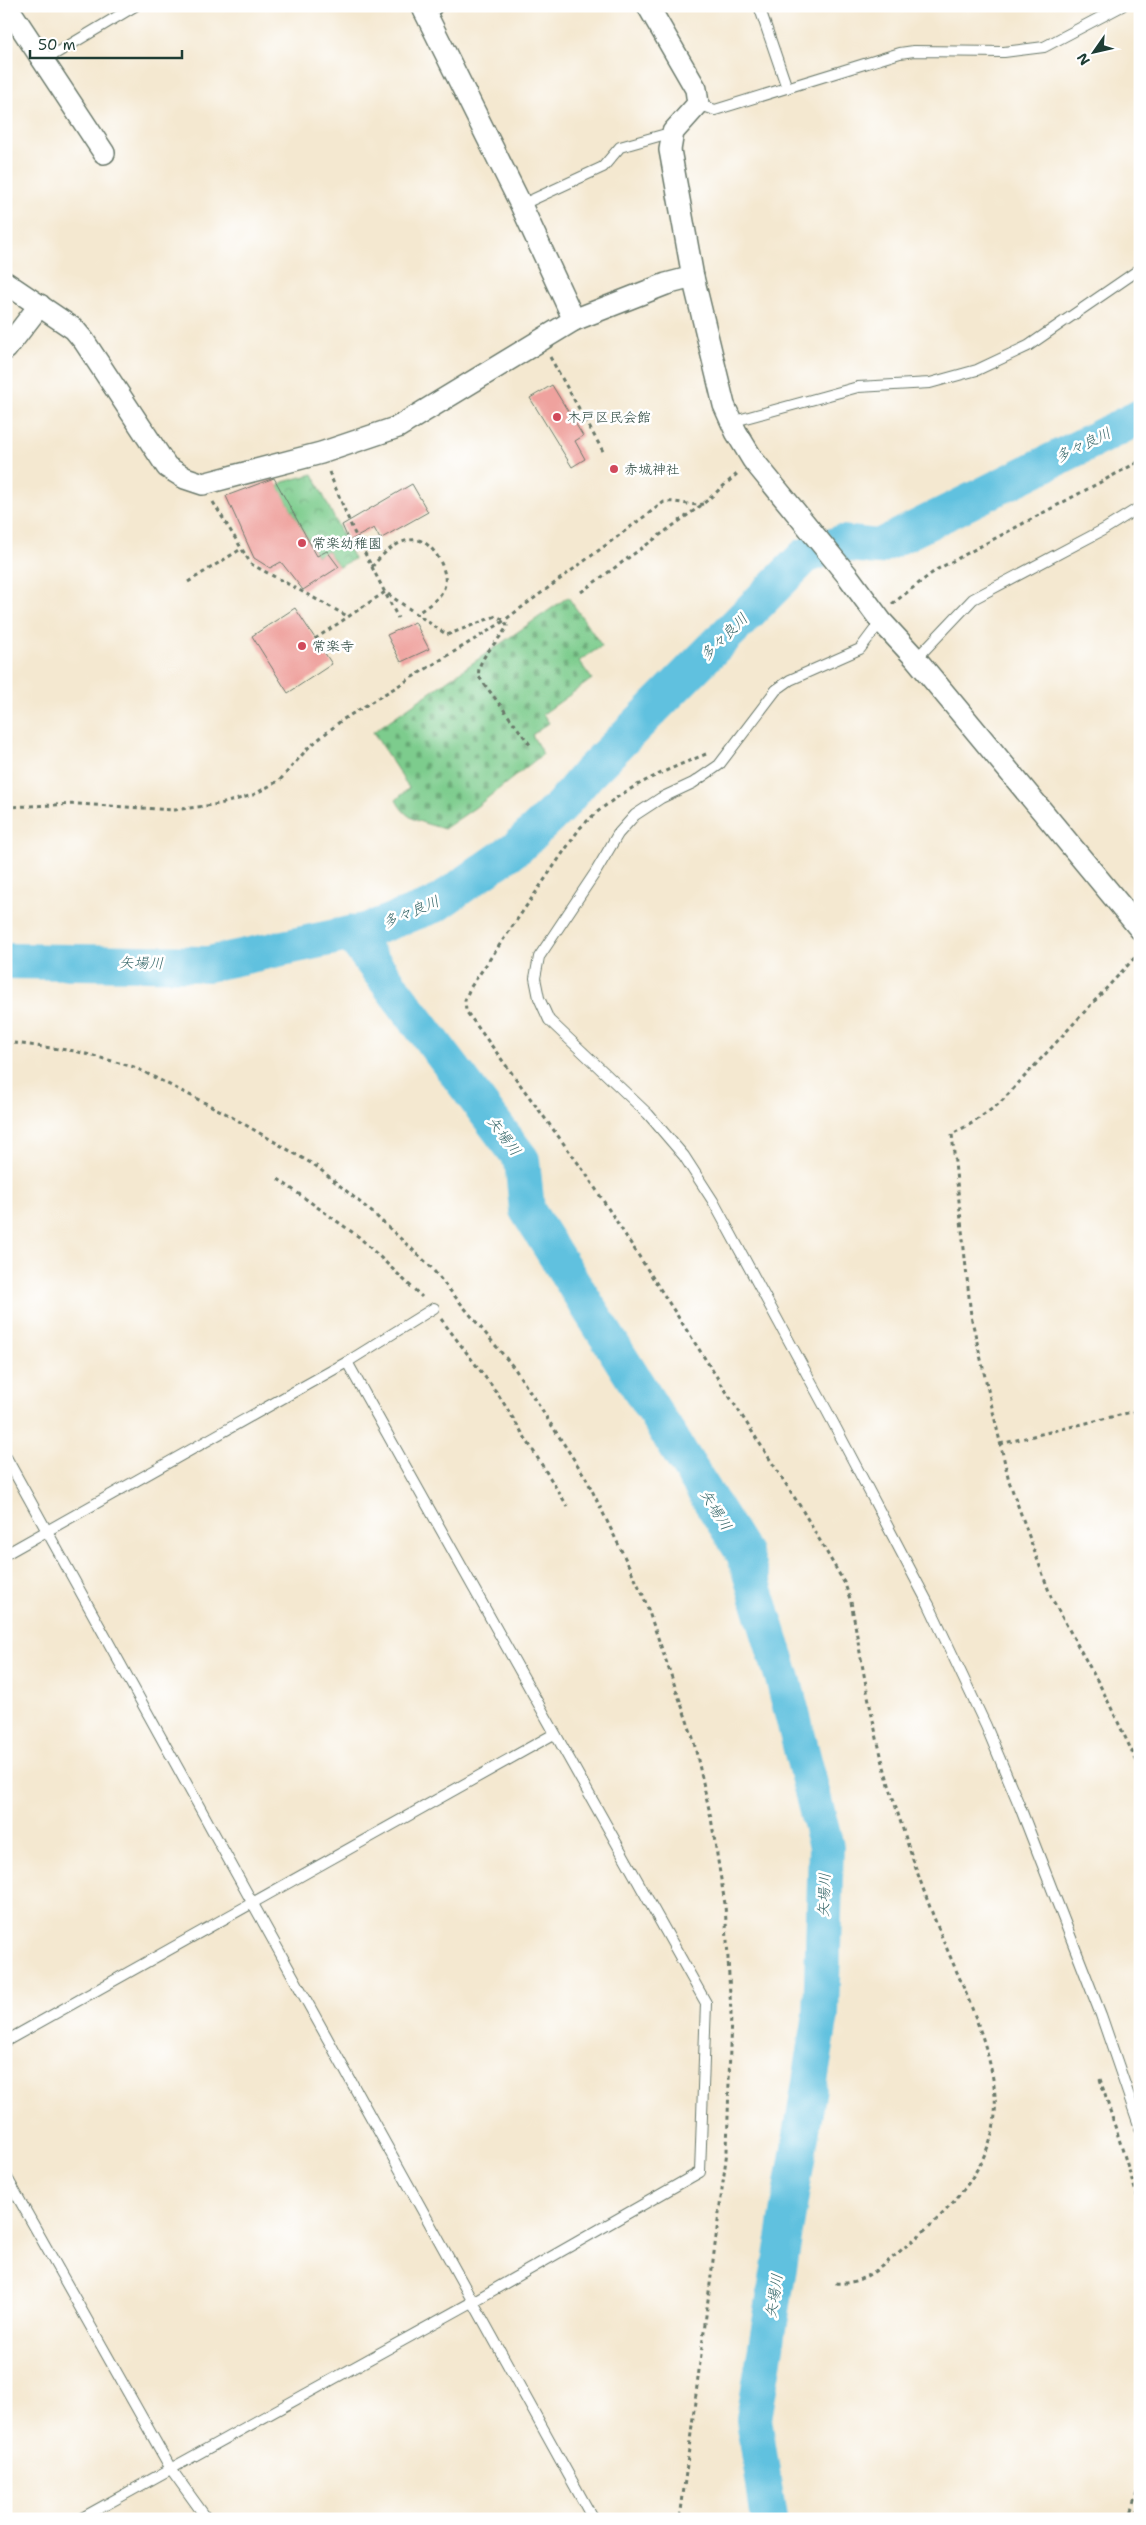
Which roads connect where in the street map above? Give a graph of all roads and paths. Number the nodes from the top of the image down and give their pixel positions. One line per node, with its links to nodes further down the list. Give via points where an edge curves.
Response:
1 (7, 6): 7 (street)
2 (135, 6): 7 (lane)
3 (431, 6): 12 (street, via 424,10)
4 (648, 6): 9 (street, via 696,89)
5 (759, 6): 8 (lane)
6 (1122, 6): 8 (lane, via 1044,47 1004,52 900,53)
7 (43, 61): 11 (street)
8 (787, 88): 9 (lane, via 715,110)
9 (698, 104): 10 (street)
10 (673, 132): 12 (lane, via 620,147 603,167); 14 (street, via 670,150)
11 (104, 153)
12 (521, 205): 17 (street)
13 (1140, 269): 20 (lane, via 1028,346 977,370 930,383 858,387)
14 (692, 277): 17 (street); 20 (street)
15 (6, 283): 16 (street)
16 (40, 305): 19 (street); 25 (street, via 74,329 84,341 167,467)
17 (574, 320): 18 (street)
18 (542, 341): 21 (street, via 398,427); 22 (path)
19 (6, 349)
20 (731, 422): 23 (street)
21 (321, 453): 25 (street); 29 (path)
22 (604, 453)
23 (753, 460): 26 (path); 35 (street)
24 (1140, 461): 35 (path, via 936,570)
25 (203, 484): 28 (path)
26 (703, 504): 32 (path); 37 (path, via 664,502)
27 (1140, 507): 39 (lane, via 973,599)
28 (242, 549): 30 (path); 34 (path, via 251,564)
29 (372, 567): 31 (path); 33 (path, via 383,553 401,544 417,540 427,545 446,575 445,586 438,598)
30 (188, 582)
31 (385, 592): 33 (path); 34 (path); 36 (path)
32 (581, 592)
33 (416, 614): 37 (path, via 447,635 496,616)
34 (349, 617): 38 (path)
35 (879, 617): 39 (street); 40 (lane, via 860,649 790,680 776,690)
36 (398, 618)
37 (504, 620): 41 (path, via 507,626 502,638 480,663 478,673); 42 (path, via 342,720 308,748 280,780 253,795 220,804 175,810 77,804)
38 (315, 639)
39 (916, 659): 43 (street)
40 (740, 740): 60 (lane, via 720,764 635,815 618,834 539,957 535,978 539,998 549,1020 648,1114 684,1156 713,1201 827,1411 929,1605 986,1726 1101,2015); 63 (path, via 653,777 619,794 599,809 580,828 470,988 465,1000 466,1011 480,1032 586,1174 800,1506 845,1584 874,1730 893,1798 943,1940 973,2008 993,2080 996,2113 990,2140 977,2168 957,2199 931,2226 863,2279 848,2285)
41 (531, 746)
42 (6, 807)
43 (1140, 929)
44 (1140, 952): 50 (path, via 1000,1103 952,1134 971,1316)
45 (6, 1042): 72 (path, via 75,1050 134,1067 316,1166 373,1214 429,1265 515,1369 586,1478 643,1595 693,1738 711,1818 725,1904 731,2012 727,2151)
46 (278, 1179): 47 (path, via 359,1237)
47 (434, 1308): 48 (lane); 52 (path, via 498,1394)
48 (347, 1362): 53 (lane); 55 (lane)
49 (1140, 1410): 50 (path)
50 (1000, 1444): 56 (path, via 1009,1481 1051,1597 1103,1691)
51 (6, 1457): 53 (lane)
52 (568, 1507)
53 (48, 1530): 54 (lane); 57 (lane)
54 (6, 1554)
55 (554, 1734): 57 (lane); 64 (lane, via 706,2003 700,2172)
56 (1140, 1768)
57 (253, 1903): 58 (lane); 64 (lane)
58 (6, 2041)
59 (1100, 2079): 62 (path)
60 (1140, 2128)
61 (6, 2176): 65 (lane)
62 (1140, 2205)
63 (835, 2283)
64 (474, 2301): 65 (lane); 71 (lane)
65 (171, 2469): 69 (lane); 70 (lane)
66 (1140, 2487): 68 (path)
67 (1140, 2508): 68 (path)
68 (1129, 2518)
69 (80, 2519)
70 (207, 2519)
71 (593, 2519)
72 (680, 2519)

